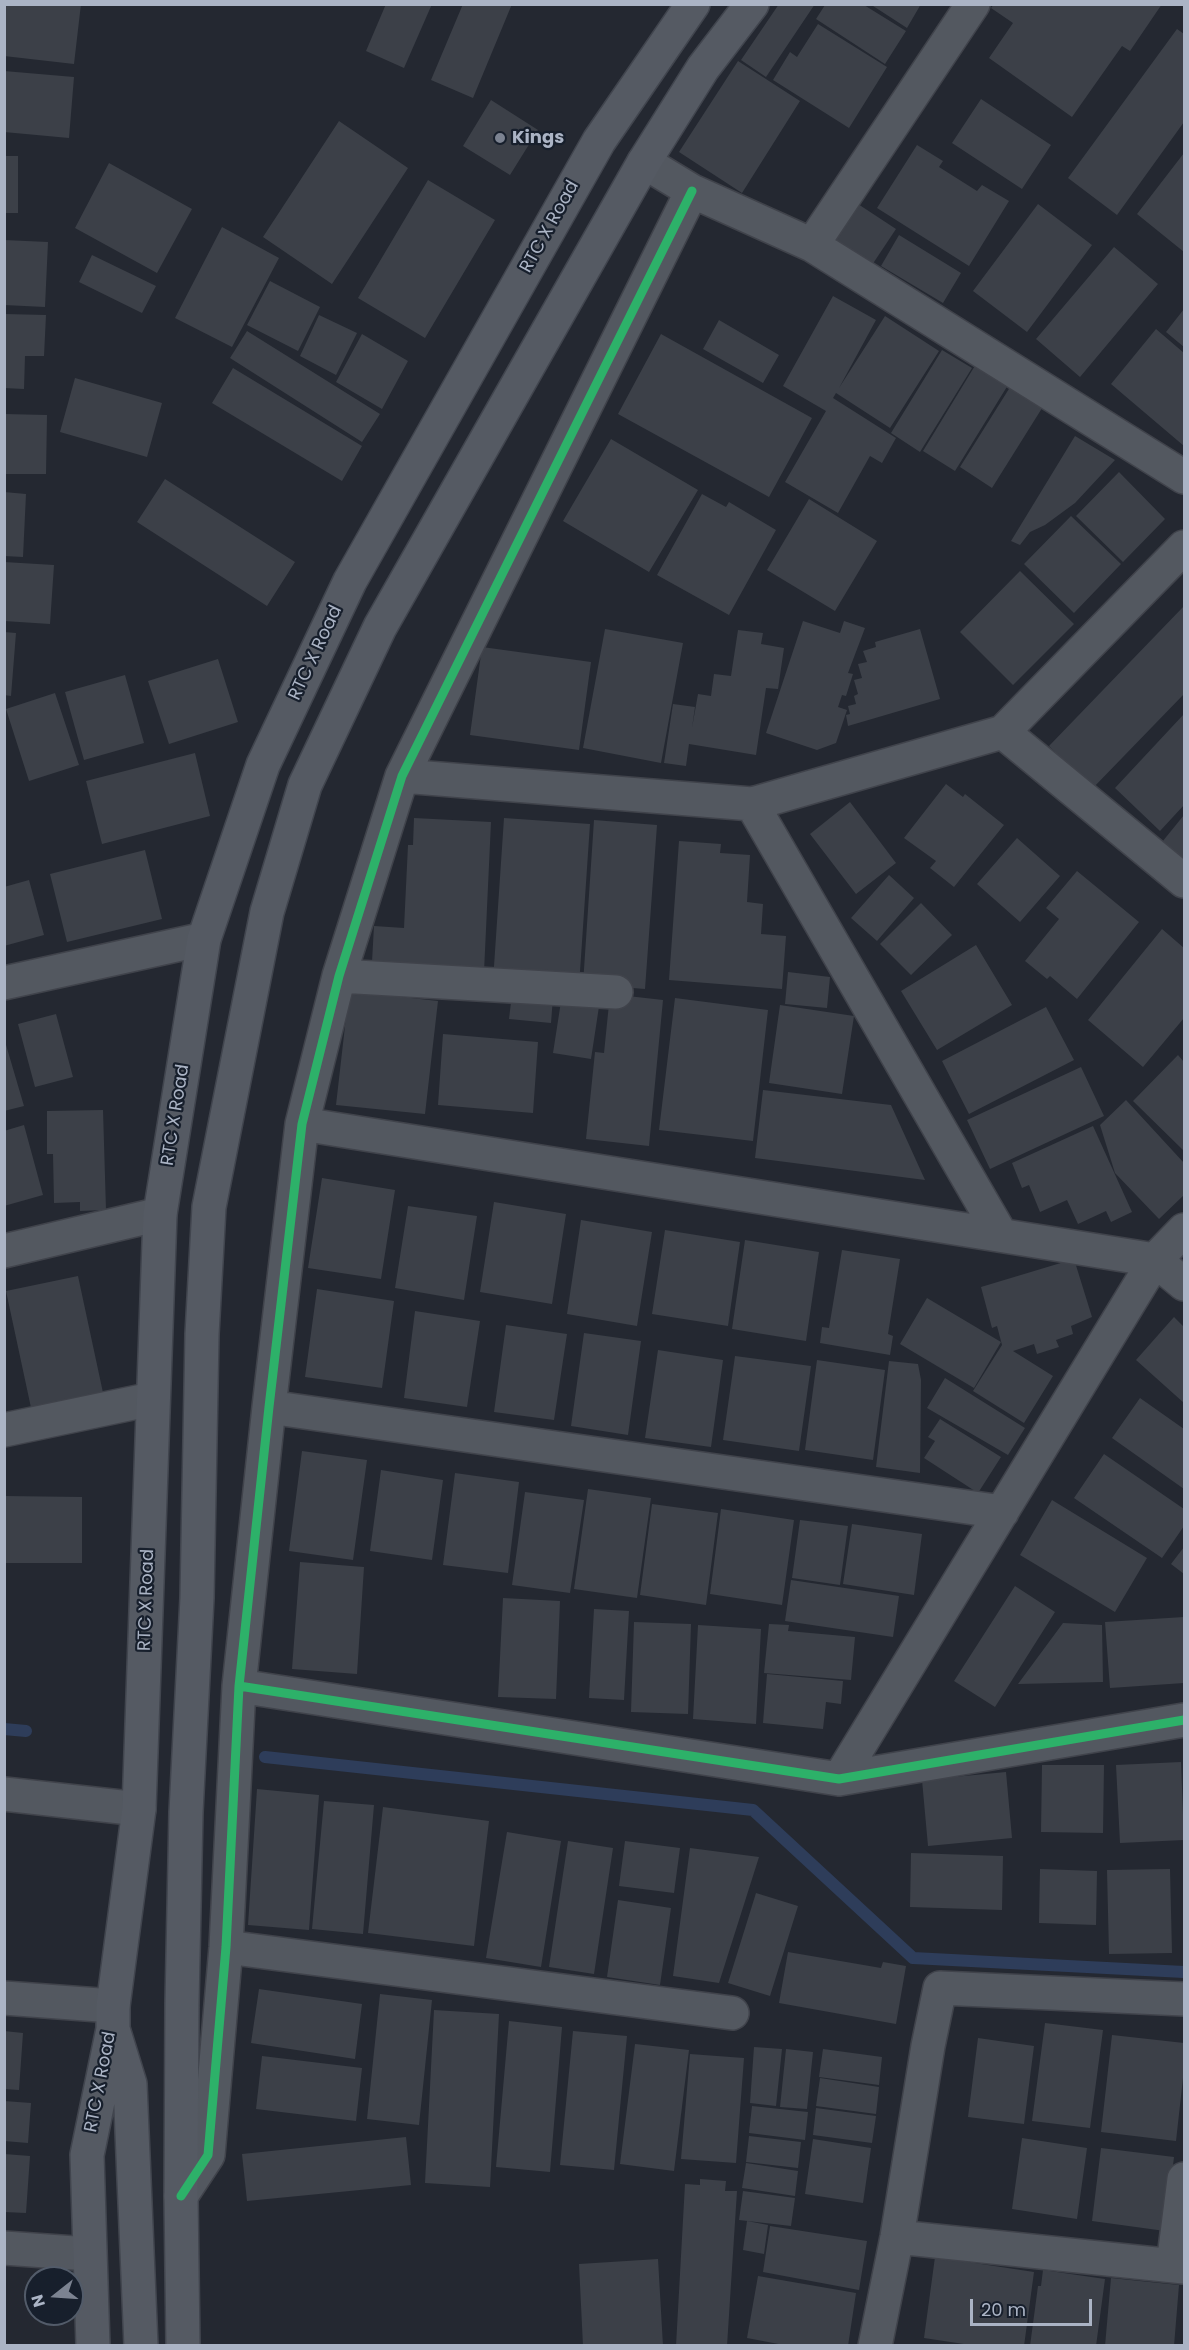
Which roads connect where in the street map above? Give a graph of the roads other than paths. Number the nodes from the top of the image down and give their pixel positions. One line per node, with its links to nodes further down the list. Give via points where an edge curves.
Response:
1 (693, 4): 10 (main road, RTC X Road, via 593,151 350,581)
2 (752, 4): 4 (main road, via 703,68)
3 (973, 4): 6 (street)
4 (644, 162): 5 (street); 12 (main road, via 380,627)
5 (692, 190): 6 (street); 11 (street)
6 (812, 245): 7 (street)
7 (1185, 477)
8 (1185, 547): 9 (street)
9 (1003, 732): 13 (street); 14 (street)
10 (263, 765): 12 (main road); 15 (main road, RTC X Road)
11 (402, 776): 13 (street); 16 (street)
12 (305, 785): 41 (main road, via 267,912 209,1207 186,1812)
13 (752, 804): 22 (street)
14 (1185, 881)
15 (204, 939): 17 (street); 20 (main road, RTC X Road)
16 (339, 976): 18 (street); 19 (street)
17 (4, 983)
18 (616, 992)
19 (302, 1124): 22 (street); 27 (street)
20 (160, 1214): 23 (street); 26 (main road, RTC X Road)
21 (1185, 1230): 24 (street)
22 (1001, 1235): 24 (street)
23 (4, 1251)
24 (1155, 1260): 25 (street); 29 (street)
25 (1185, 1284)
26 (152, 1399): 28 (street); 34 (main road, RTC X Road)
27 (269, 1407): 29 (street); 30 (street)
28 (4, 1430)
29 (1002, 1512): 32 (street)
30 (239, 1686): 32 (street); 35 (street)
31 (1185, 1720): 32 (street)
32 (839, 1779)
33 (4, 1794): 34 (street)
34 (139, 1809): 39 (main road, RTC X Road)
35 (226, 1947): 38 (street); 41 (street, via 208,2155)
36 (4, 1998): 39 (street)
37 (1185, 1998): 42 (street, via 940,1988)
38 (732, 2013)
39 (113, 2018): 44 (main road, RTC X Road, via 87,2155); 47 (main road, via 131,2106)
40 (1185, 2180): 45 (street)
41 (181, 2196): 48 (main road)
42 (897, 2237): 45 (street); 49 (street)
43 (4, 2248): 44 (street)
44 (89, 2254): 46 (main road, RTC X Road)
45 (1179, 2266)
46 (93, 2346)
47 (141, 2346)
48 (183, 2346)
49 (875, 2346)

